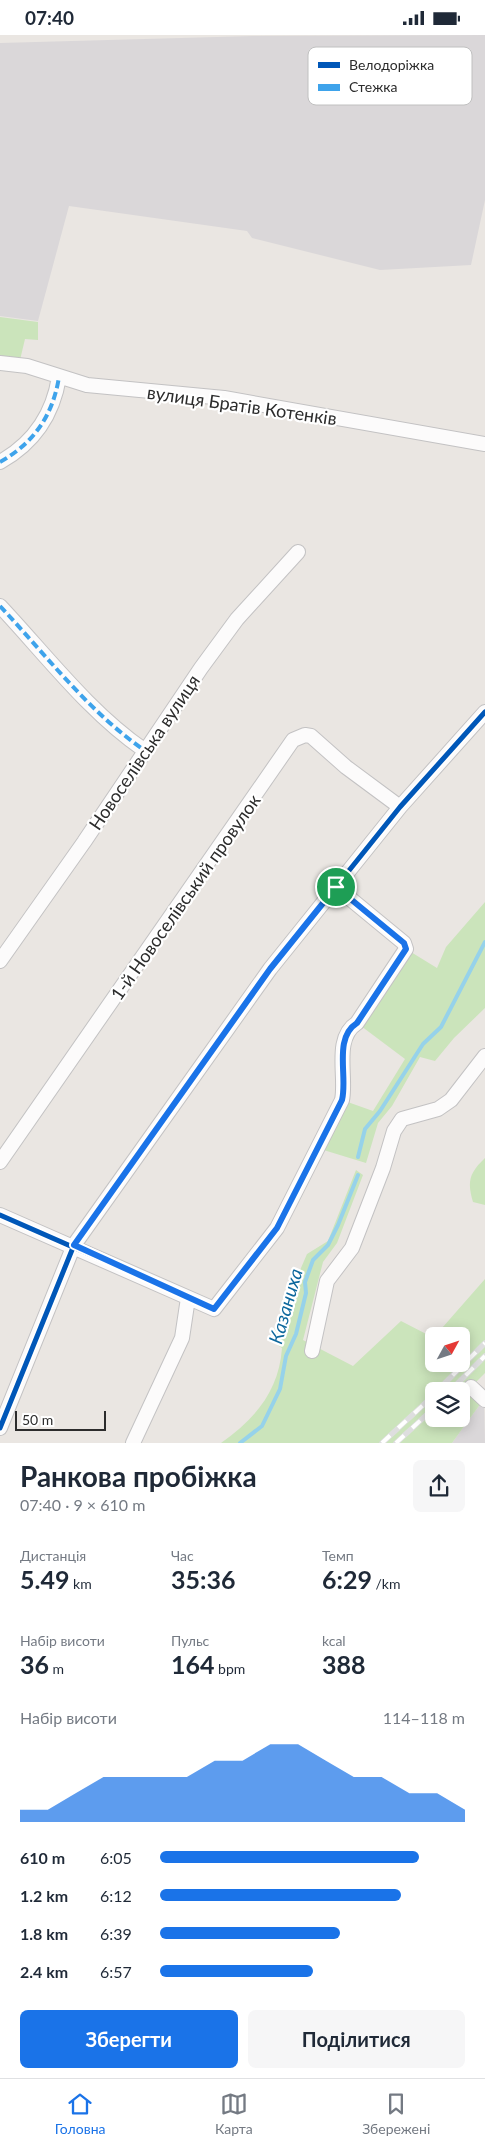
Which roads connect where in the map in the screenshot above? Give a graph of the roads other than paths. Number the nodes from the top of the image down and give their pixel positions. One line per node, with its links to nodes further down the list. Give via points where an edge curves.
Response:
1 (0, 363): 2 (street, вулиця Братів Котенків, via 27,366)
2 (59, 377): 3 (street, вулиця Братів Котенків, via 87,385 224,398); 4 (street, via 50,412 39,430 17,452)
3 (485, 444)
4 (0, 462)
5 (298, 552): 8 (street, Новоселівська вулиця, via 238,619)
6 (0, 607): 8 (street, via 82,695)
7 (485, 712): 9 (street)
8 (144, 750): 11 (street, Новоселівська вулиця)
9 (400, 807): 10 (street); 13 (street, 1-й Новоселівський провулок, via 310,736 293,740)
10 (336, 887): 15 (street, via 270,969); 16 (street, via 404,943 406,949 344,1042 342,1100 277,1228 214,1309)
11 (0, 961)
12 (485, 1056): 17 (street, via 451,1100 438,1109 402,1119 394,1131 352,1248 327,1281)
13 (0, 1162)
14 (0, 1215): 15 (street)
15 (74, 1245): 16 (street); 20 (street)
16 (188, 1298): 21 (street, via 182,1338)
17 (312, 1351)
18 (471, 1387): 19 (street)
19 (485, 1400)
20 (0, 1428)
21 (133, 1443)

